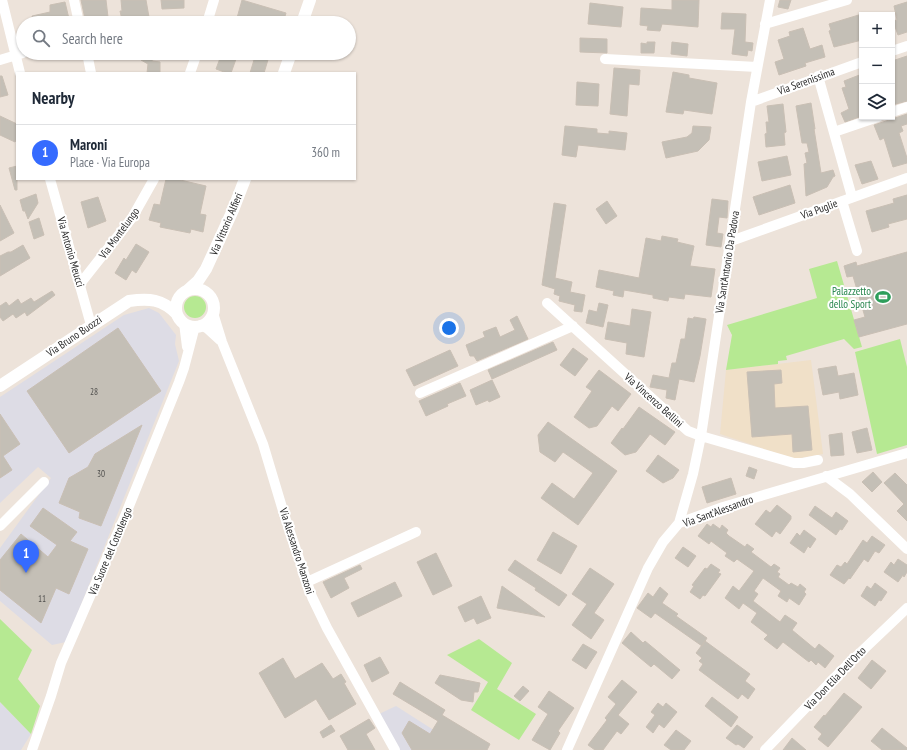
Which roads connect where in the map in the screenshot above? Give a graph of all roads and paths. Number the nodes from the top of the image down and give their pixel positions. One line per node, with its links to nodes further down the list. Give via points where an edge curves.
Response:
1 (2, 0): 11 (street)
2 (74, 0): 7 (street)
3 (214, 0): 8 (street)
4 (310, 0): 9 (street)
5 (770, 0): 10 (street, Via Sant'Antonio Da Padova)
6 (847, 0): 10 (street)
7 (77, 16)
8 (209, 16)
9 (304, 16)
10 (765, 24): 22 (street, Via Sant'Antonio Da Padova)
11 (16, 44)
12 (907, 46): 13 (street)
13 (895, 50)
14 (16, 55): 16 (street)
15 (605, 59): 22 (street)
16 (0, 60)
17 (19, 60): 23 (street)
18 (88, 60): 24 (street)
19 (195, 60): 25 (street)
20 (289, 60): 26 (street)
21 (859, 63): 27 (street, Via Serenissima)
22 (757, 67): 28 (street, Via Sant'Antonio Da Padova)
23 (20, 72)
24 (91, 72)
25 (190, 72)
26 (284, 72)
27 (818, 76): 28 (street, Via Serenissima); 32 (street)
28 (751, 102): 38 (street, Via Sant'Antonio Da Padova)
29 (907, 107): 30 (street)
30 (895, 111)
31 (869, 120): 32 (street)
32 (834, 132): 37 (street)
33 (907, 178): 37 (street, Via Puglie)
34 (50, 180): 41 (street, Via Antonio Meucci)
35 (153, 180): 41 (street, Via Montelungo, via 132,218)
36 (245, 180): 40 (street, Via Vittorio Alfieri, via 234,210)
37 (847, 199): 38 (street, Via Puglie); 39 (street)
38 (731, 241): 53 (street, Via Sant'Antonio Da Padova)
39 (857, 251)
40 (206, 270): 42 (street, Via Vittorio Alfieri); 43 (street, Via Vittorio Alfieri)
41 (80, 284): 48 (street, Via Antonio Meucci)
42 (186, 291): 43 (street, via 194,289); 44 (street, Via Bruno Buozzi, via 169,298); 47 (street, via 176,302)
43 (205, 292): 46 (street, via 212,301)
44 (153, 300): 47 (street, Via Bruno Buozzi, via 164,303); 48 (street, Via Bruno Buozzi, via 129,300)
45 (547, 303): 49 (street, Via Vincenzo Bellini)
46 (213, 313): 47 (street, via 206,322); 50 (street, Via Alessandro Manzoni)
47 (189, 322): 50 (street, Via Alessandro Manzoni, via 208,329); 66 (street, Via Suore del Cottolengo, via 188,353 179,382 125,516 61,663)
48 (91, 325): 51 (street, Via Bruno Buozzi)
49 (573, 326): 52 (street); 53 (street, Via Vincenzo Bellini, via 685,429)
50 (222, 342): 64 (street, Via Alessandro Manzoni, via 263,444)
51 (0, 386)
52 (420, 393)
53 (701, 436): 55 (street, Via Vincenzo Bellini, via 794,463); 60 (street, Via Sant'Antonio Da Padova)
54 (907, 453): 56 (street, Via Sant'Alessandro)
55 (818, 460)
56 (843, 471): 57 (street, Via Sant'Alessandro); 59 (street)
57 (826, 476): 59 (street); 60 (street, Via Sant'Alessandro, via 716,509)
58 (44, 482): 61 (street)
59 (850, 494): 63 (street)
60 (679, 523): 68 (street, Via Sant'Alessandro, via 663,542 648,568)
61 (0, 526)
62 (416, 532): 64 (street)
63 (907, 549)
64 (307, 582): 67 (street, Via Alessandro Manzoni, via 326,628)
65 (907, 608): 69 (street, Via Don Elia Dell'Orto, via 846,666)
66 (32, 750)
67 (395, 750)
68 (567, 750)
69 (765, 750)

